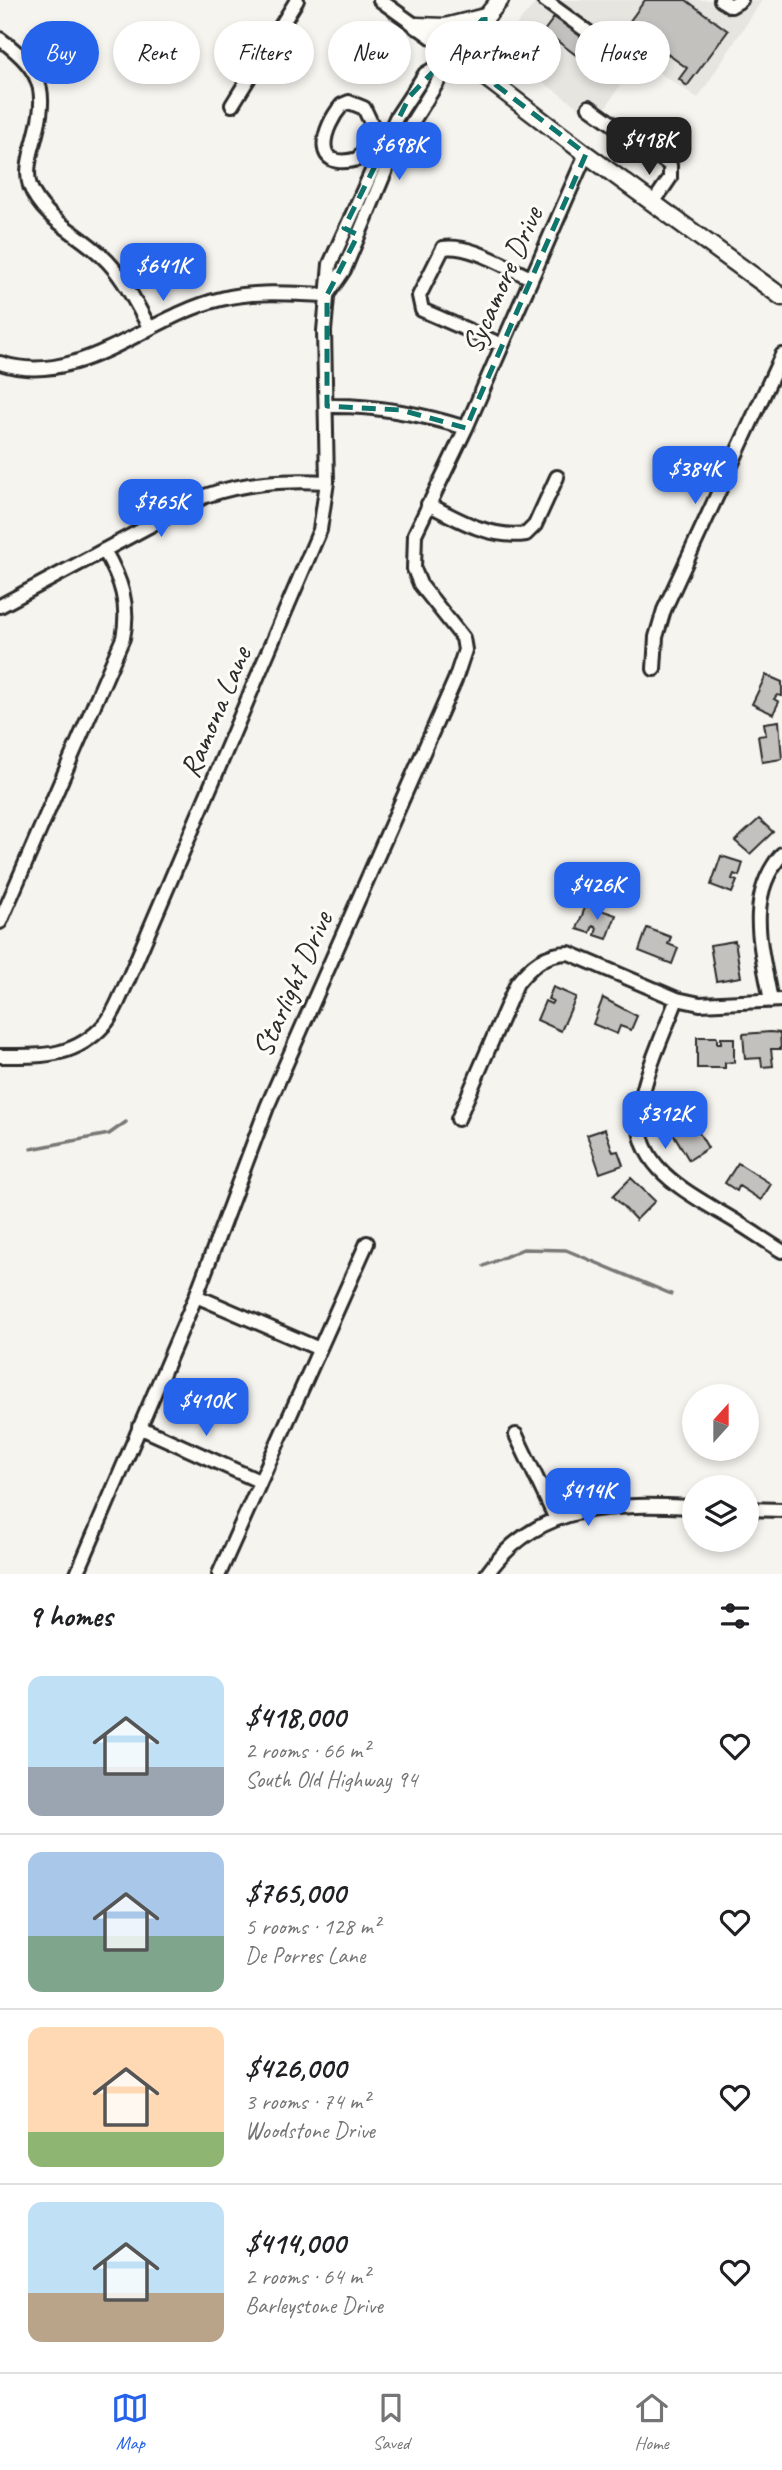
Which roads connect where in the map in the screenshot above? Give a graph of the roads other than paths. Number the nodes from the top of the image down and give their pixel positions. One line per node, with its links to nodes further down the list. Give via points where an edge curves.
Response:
1 (297, 0): 15 (street)
2 (380, 0): 10 (street)
3 (500, 0): 7 (main road)
4 (544, 0): 9 (street)
5 (721, 0): 6 (street, via 731,6)
6 (741, 0)
7 (485, 17): 8 (main road); 10 (main road, via 445,27); 14 (main road, via 486,57)
8 (482, 21)
9 (575, 23)
10 (417, 26): 11 (street)
11 (425, 33)
12 (0, 39): 25 (street, via 25,59 42,89 43,104 28,163 36,201 119,274)
13 (438, 84): 17 (street, Ramona Lane)
14 (496, 85): 18 (main road)
15 (232, 105)
16 (589, 107): 19 (street, via 670,165 670,178)
17 (382, 147): 17 (street, via 368,113 358,103 342,105 325,135 324,150 337,162 358,159); 20 (street, Ramona Lane); 21 (street, Ramona Lane)
18 (586, 154): 19 (main road); 22 (street, Sycamore Drive)
19 (653, 202): 24 (main road)
20 (344, 228): 21 (street); 23 (street, Ramona Lane, via 330,264)
21 (358, 235): 23 (street, Ramona Lane, via 344,270)
22 (531, 278): 26 (street, Sycamore Drive); 26 (street, via 479,254 443,248 419,296 422,310)
23 (327, 295): 25 (street, via 219,299); 29 (street, Ramona Lane)
24 (782, 296)
25 (149, 327): 28 (street, via 68,363 45,368)
26 (502, 345): 30 (street, Sycamore Drive)
27 (782, 355): 36 (street, via 664,610)
28 (0, 363)
29 (327, 406): 30 (street, via 401,410); 32 (street, Ramona Lane)
30 (466, 428): 33 (street, Starlight Drive)
31 (557, 477): 33 (street, via 536,525 526,534 501,534 463,523)
32 (327, 482): 34 (street, via 266,481 234,486 205,496); 41 (street, Ramona Lane, via 314,547 107,1023 76,1049 40,1056)
33 (428, 504): 45 (street, Starlight Drive, via 415,534 414,569 420,584 459,629 465,650 267,1107)
34 (104, 550): 35 (street); 38 (street, via 125,594 123,638)
35 (0, 606)
36 (654, 669)
37 (782, 854): 40 (street, via 772,865 757,908)
38 (0, 922)
39 (677, 999): 40 (street, via 725,1005); 42 (street, via 569,953 545,958 517,983); 44 (street, via 640,1107 642,1137 654,1167 683,1191)
40 (777, 1000)
41 (0, 1056)
42 (458, 1119)
43 (367, 1243): 46 (street)
44 (782, 1251)
45 (196, 1296): 46 (street); 47 (street, Starlight Drive)
46 (317, 1348): 49 (street)
47 (139, 1427): 49 (street); 54 (street, Starlight Drive)
48 (516, 1435): 53 (street)
49 (258, 1480): 55 (street)
50 (682, 1506): 53 (street, via 623,1504)
51 (759, 1509): 52 (street)
52 (782, 1510)
53 (555, 1517): 56 (street, via 514,1542)
54 (77, 1574)
55 (219, 1574)
56 (487, 1574)

